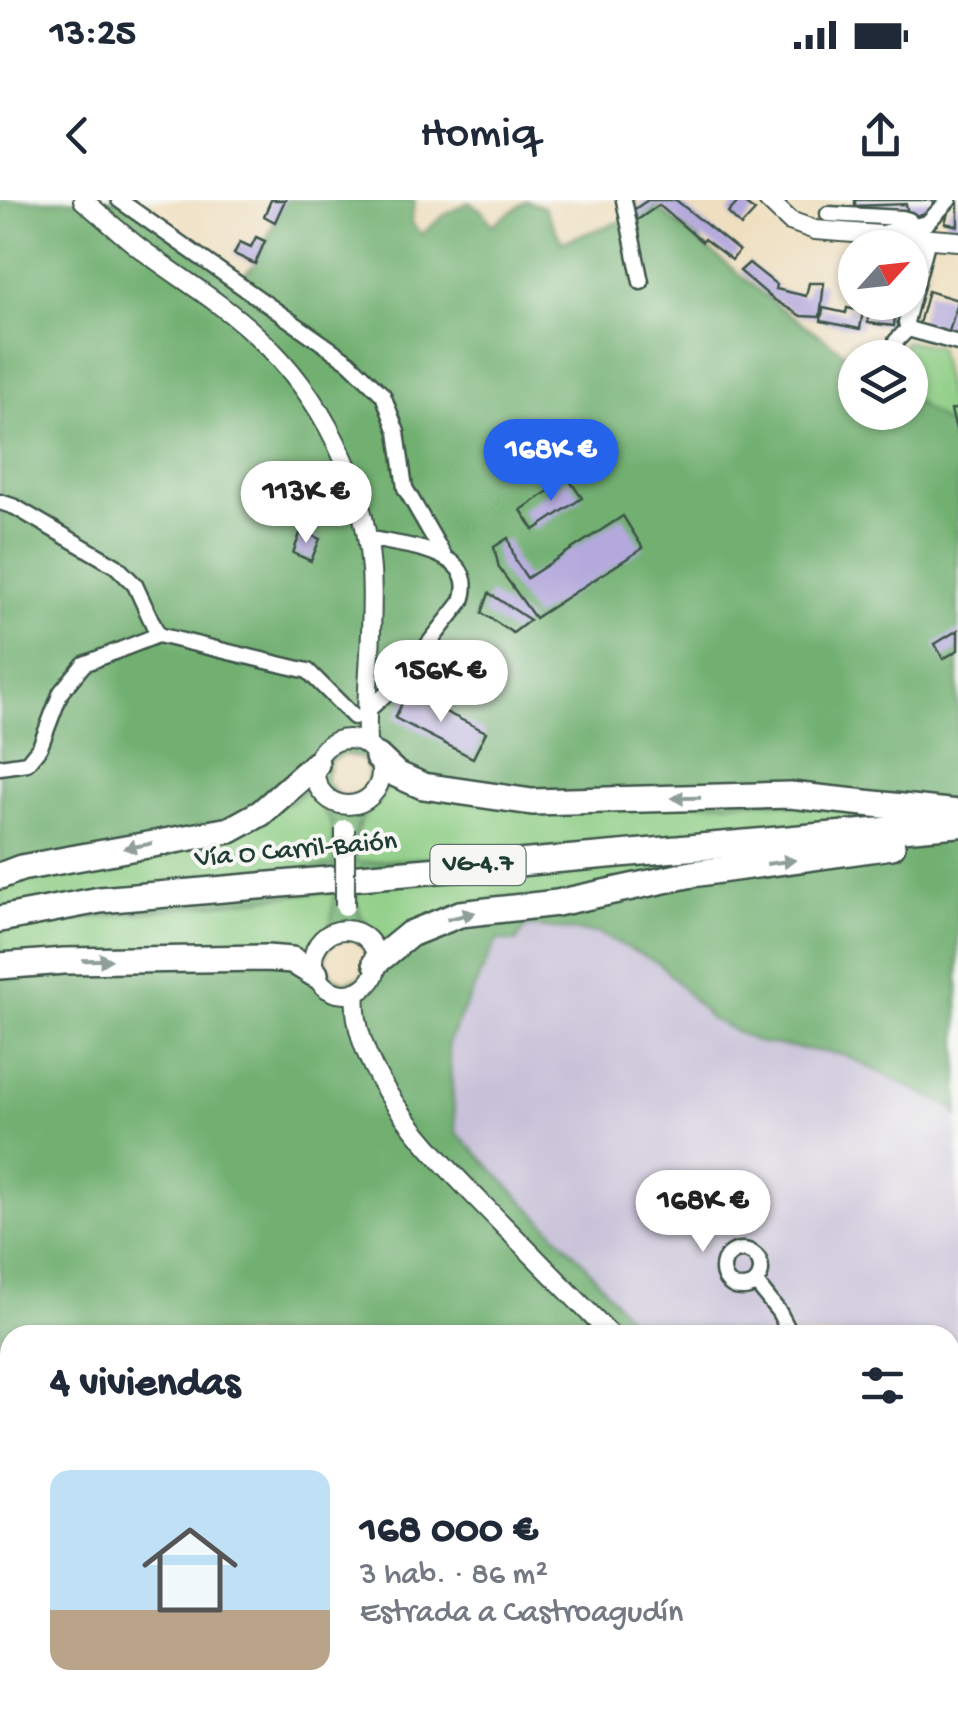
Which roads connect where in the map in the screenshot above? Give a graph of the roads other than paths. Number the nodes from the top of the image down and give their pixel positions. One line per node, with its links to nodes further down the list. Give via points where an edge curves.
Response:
1 (83, 200): 18 (main road, via 224,308 292,372 342,452)
2 (624, 200): 12 (street)
3 (768, 200): 9 (main road, via 790,221)
4 (119, 201): 19 (street, via 350,362 382,394 397,432 405,488)
5 (942, 204): 7 (street, via 927,223)
6 (828, 214): 7 (street, via 902,218)
7 (911, 225): 8 (street)
8 (890, 230)
9 (838, 232)
10 (928, 239): 11 (main road)
11 (958, 241)
12 (641, 282)
13 (907, 320): 14 (street)
14 (908, 329): 15 (street); 16 (street)
15 (897, 340)
16 (958, 344)
17 (0, 502): 20 (street, via 116,566 135,585)
18 (366, 538): 19 (street); 21 (main road, via 372,632)
19 (444, 556): 21 (street, via 465,577 462,601 397,684)
20 (158, 634): 21 (street, via 308,670); 25 (street, via 84,664 61,692 27,764)
21 (362, 708): 22 (main road); 23 (main road)
22 (336, 742): 23 (main road, via 358,740); 24 (main road)
23 (373, 751): 26 (main road, via 380,777 372,795); 27 (highway, one-way to 23, via 790,795 532,802 422,786 396,774)
24 (316, 764): 26 (main road, via 318,786); 30 (highway, one-way to 30, via 262,813 230,830)
25 (0, 767)
26 (344, 804): 32 (main road, bridge)
27 (958, 812)
28 (958, 824): 31 (highway, Vía O Carril-Baión / VG-4.7, via 100,900)
29 (958, 837): 33 (highway, one-way to 29, via 410,934 460,914)
30 (0, 876)
31 (0, 919)
32 (347, 930): 33 (main road, via 364,937); 35 (main road, via 329,934 316,947)
33 (376, 962): 36 (main road, via 371,980)
34 (0, 966): 35 (highway, one-way to 35, via 266,958 292,960)
35 (315, 974): 36 (main road, via 328,989)
36 (356, 992): 38 (main road, via 354,1012 372,1062 418,1136)
37 (756, 1283): 39 (street)
38 (600, 1325)
39 (786, 1325)

